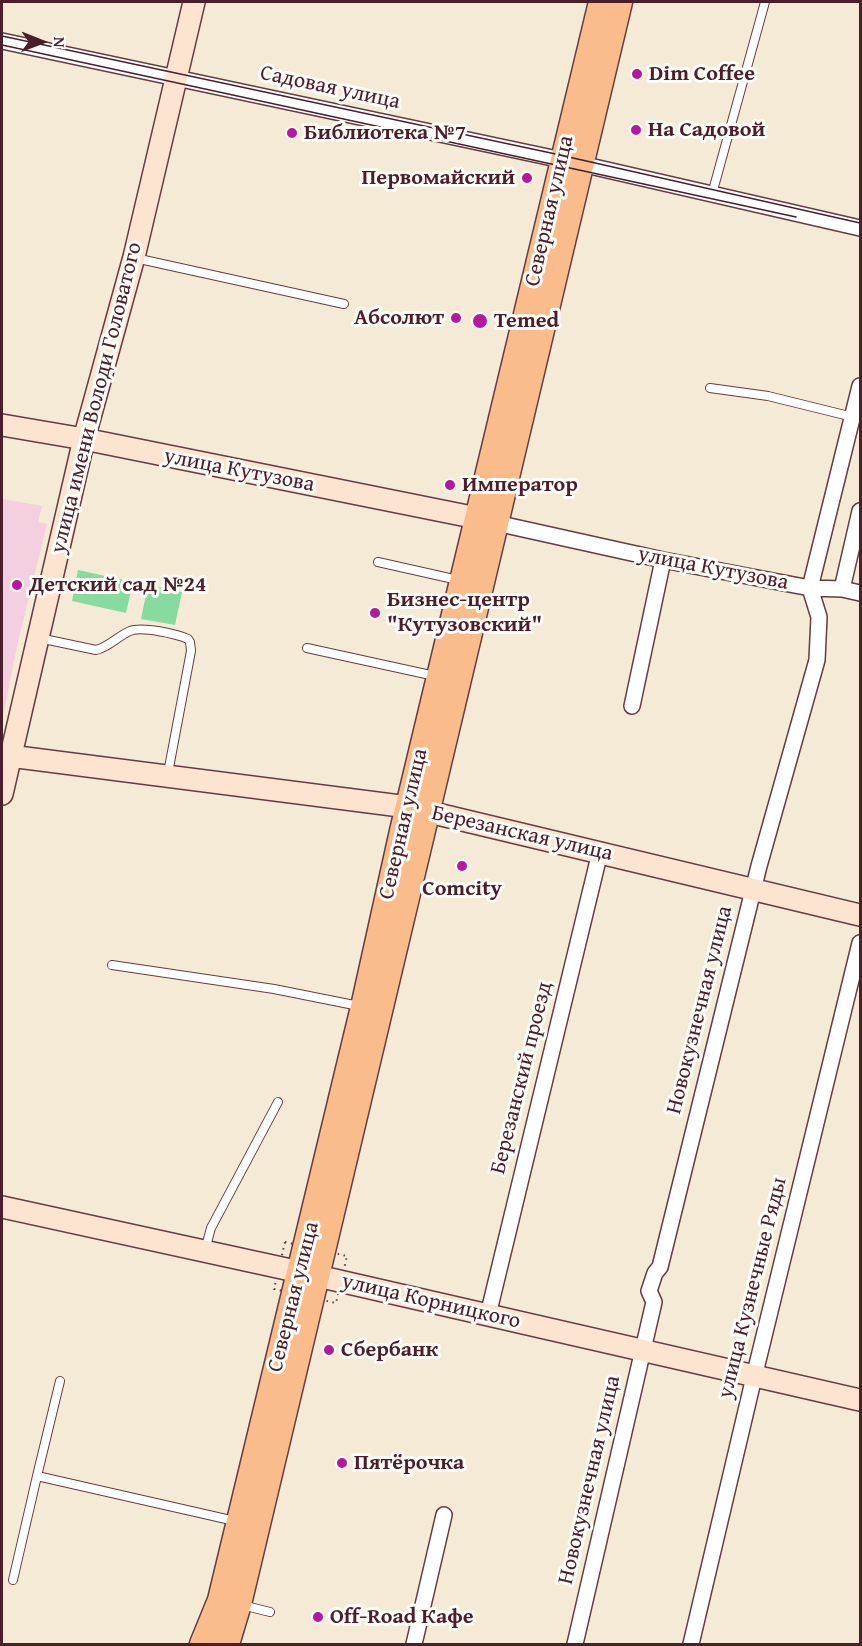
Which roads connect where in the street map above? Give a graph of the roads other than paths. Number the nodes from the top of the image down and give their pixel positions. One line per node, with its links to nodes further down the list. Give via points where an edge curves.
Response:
1 (194, 2): 6 (street, улица имени Володи Головатого)
2 (601, 2): 7 (main road, Северная улица)
3 (620, 2): 7 (main road, Северная улица)
4 (765, 2): 8 (lane)
5 (2, 40): 6 (street, Садовая улица)
6 (176, 78): 7 (street, Садовая улица); 10 (street, улица имени Володи Головатого)
7 (572, 162): 8 (street, Садовая улица); 18 (main road, Северная улица)
8 (712, 195): 9 (street, Садовая улица)
9 (861, 228)
10 (134, 257): 11 (lane); 16 (street, улица имени Володи Головатого)
11 (344, 304)
12 (861, 386): 14 (street)
13 (710, 388): 14 (lane, via 768,396)
14 (853, 417): 22 (street)
15 (2, 425): 16 (street, улица Кутузова)
16 (84, 439): 18 (street, улица Кутузова); 25 (street, улица имени Володи Головатого)
17 (861, 511): 23 (street)
18 (486, 521): 19 (street, улица Кутузова); 21 (main road, Северная улица); 32 (main road, Северная улица)
19 (663, 560): 22 (street, улица Кутузова); 28 (street)
20 (378, 562): 21 (lane)
21 (462, 581): 27 (main road, Северная улица)
22 (810, 588): 23 (street, улица Кутузова); 34 (street, Новокузнечная улица, via 819,617 818,660)
23 (843, 589): 24 (street, улица Кутузова)
24 (861, 593)
25 (38, 637): 29 (street, улица имени Володи Головатого); 30 (lane, via 96,650 137,629 188,639 192,651)
26 (307, 648): 27 (lane)
27 (439, 677): 32 (main road, Северная улица)
28 (632, 706)
29 (6, 755): 30 (street, Березанская улица); 31 (street, улица имени Володи Головатого)
30 (167, 776): 32 (street, Березанская улица)
31 (2, 794)
32 (418, 810): 33 (street, Березанская улица); 38 (main road, Северная улица); 42 (main road, Северная улица)
33 (600, 852): 34 (street, Березанская улица); 43 (street, Березанский проезд)
34 (753, 888): 35 (street, Березанская улица); 44 (street, Новокузнечная улица, via 660,1266 649,1291 654,1302)
35 (861, 915)
36 (861, 943): 45 (street, улица Кузнечные Ряды)
37 (112, 965): 38 (lane, via 274,989)
38 (363, 1007): 42 (main road, Северная улица)
39 (278, 1102): 41 (lane, via 211,1228)
40 (2, 1207): 41 (street, улица Корницкого)
41 (204, 1252): 42 (street, улица Корницкого)
42 (308, 1274): 43 (street, улица Корницкого); 50 (main road, Северная улица); 52 (main road, Северная улица)
43 (488, 1315): 44 (street, улица Корницкого)
44 (643, 1351): 45 (street, улица Корницкого); 57 (street, Новокузнечная улица)
45 (754, 1377): 47 (street, улица Корницкого); 58 (street, улица Кузнечные Ряды)
46 (60, 1381): 48 (lane)
47 (861, 1400)
48 (37, 1476): 50 (lane); 51 (lane)
49 (444, 1515): 56 (street)
50 (239, 1522): 54 (main road, Северная улица, via 220,1600)
51 (13, 1580)
52 (239, 1604): 53 (lane); 55 (main road, Северная улица)
53 (270, 1612)
54 (202, 1644)
55 (227, 1644)
56 (414, 1644)
57 (575, 1644)
58 (691, 1644)

